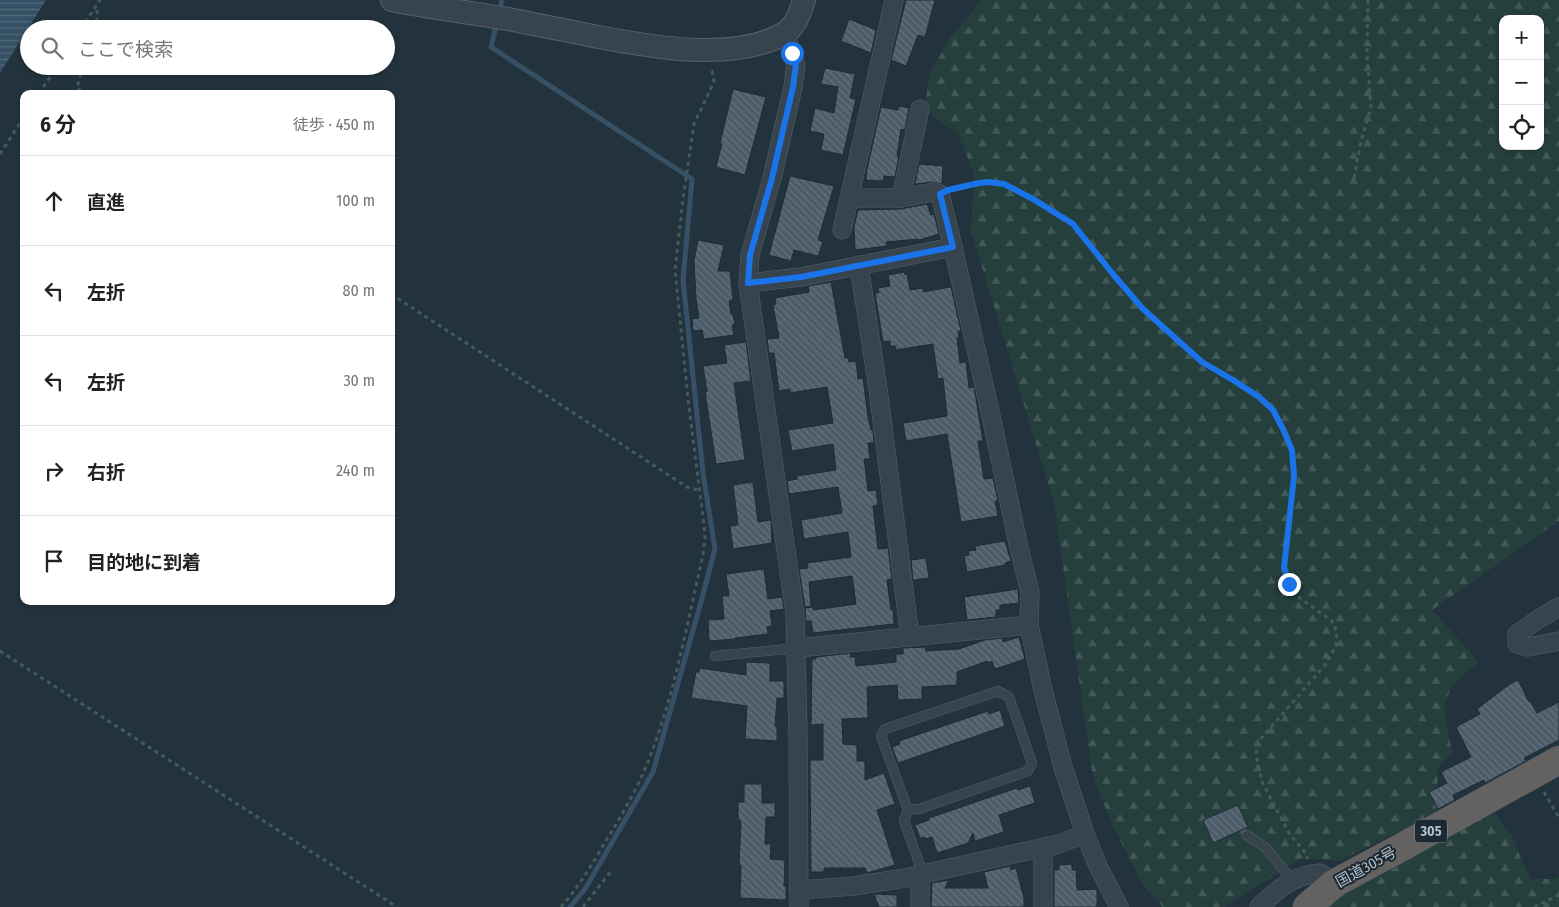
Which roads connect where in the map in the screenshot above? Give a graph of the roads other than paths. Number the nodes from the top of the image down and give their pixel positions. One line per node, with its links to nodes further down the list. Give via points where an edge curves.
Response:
1 (392, 0): 4 (street, via 643,45 690,50 736,48)
2 (804, 0): 4 (street, via 795,24)
3 (894, 0): 6 (street)
4 (785, 34): 11 (street, via 796,64 793,87 750,255)
5 (920, 108): 7 (street)
6 (849, 198): 7 (street); 8 (street)
7 (901, 198): 9 (street, via 934,192 940,194)
8 (842, 230)
9 (953, 247): 10 (street); 13 (street, via 1030,592)
10 (859, 265): 11 (street, via 801,277); 14 (street)
11 (748, 283): 16 (street, via 795,614)
12 (1559, 607): 15 (street, via 1517,634 1517,644 1528,647)
13 (1029, 625): 14 (street); 20 (street, via 1063,767)
14 (910, 636): 16 (street)
15 (1559, 641)
16 (797, 648): 17 (lane); 26 (street)
17 (715, 656)
18 (1559, 760): 24 (highway, 国道305号 / 305, via 1402,848)
19 (908, 810): 19 (lane, via 1028,771 1032,763 1009,697 998,691 885,729 881,736); 23 (lane, via 904,821)
20 (1085, 834): 22 (street); 29 (street)
21 (1247, 835): 25 (lane, via 1266,848)
22 (1043, 848): 23 (street); 28 (street)
23 (921, 874): 26 (street); 27 (street)
24 (1324, 878): 25 (street, via 1302,876); 31 (highway, 国道305号 / 305)
25 (1292, 880): 30 (street)
26 (799, 898)
27 (920, 907)
28 (1043, 907)
29 (1119, 907)
30 (1259, 907)
31 (1307, 907)

